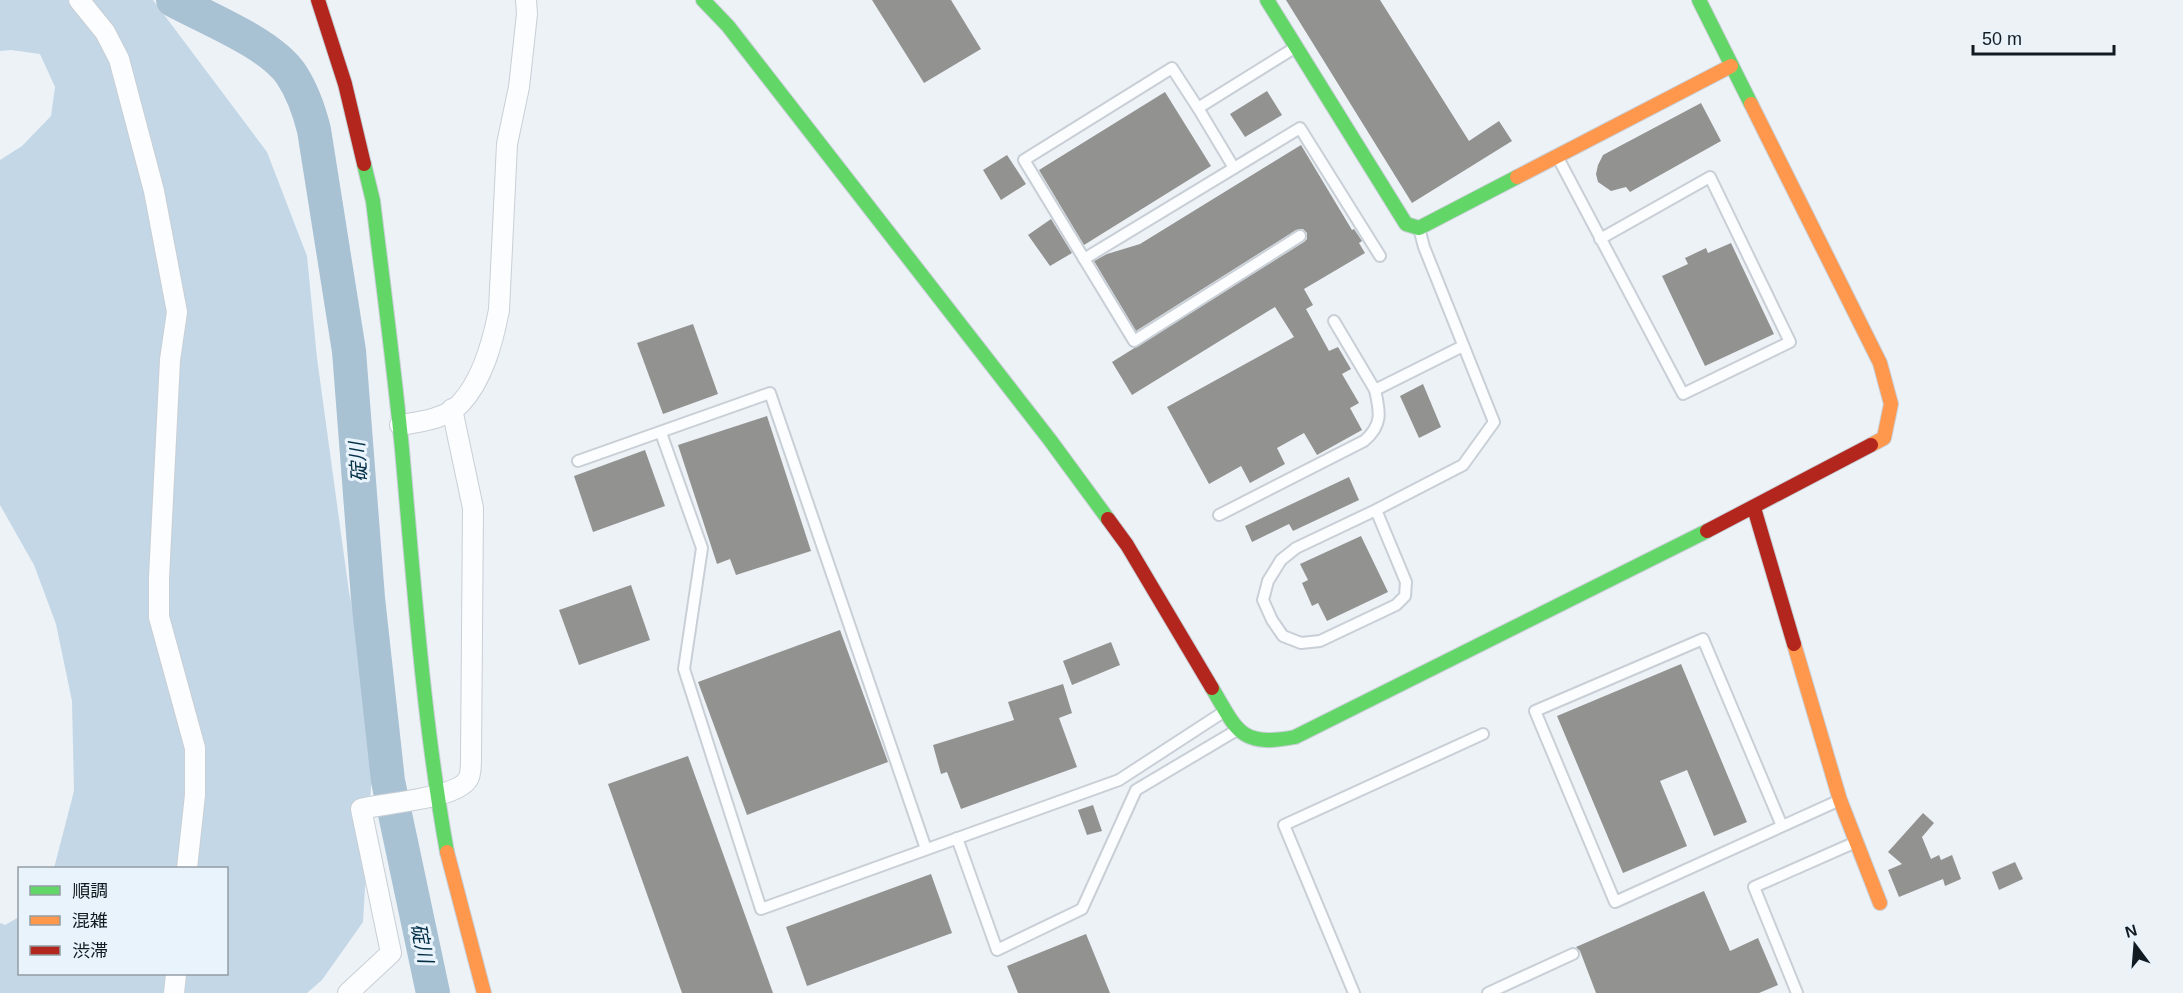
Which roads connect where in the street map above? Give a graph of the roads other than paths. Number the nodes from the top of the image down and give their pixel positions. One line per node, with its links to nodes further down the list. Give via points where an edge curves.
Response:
1 (79, 0): 36 (street, via 105,32 119,59 154,190 177,312 168,384 159,617 195,748 195,795)
2 (318, 0): 21 (street, via 345,84 373,201)
3 (526, 0): 20 (street, via 519,87 507,144 499,310 477,380 460,405)
4 (703, 0): 27 (street, via 728,26 1050,440 1127,545)
5 (1267, 0): 7 (street)
6 (1699, 0): 8 (street)
7 (1296, 47): 9 (lane); 12 (street, via 1406,224)
8 (1731, 66): 10 (street); 24 (street, via 1880,363 1891,404 1884,438)
9 (1198, 108): 11 (lane); 16 (lane, via 1172,68 1024,160)
10 (1557, 156): 12 (street); 14 (lane)
11 (1234, 168): 15 (lane, via 1300,128); 16 (lane)
12 (1419, 228): 18 (lane)
13 (1300, 236): 16 (lane, via 1134,341)
14 (1600, 239): 14 (lane, via 1683,394 1790,342 1710,177)
15 (1380, 256)
16 (1084, 259)
17 (1334, 321): 19 (lane)
18 (1463, 346): 19 (lane); 25 (lane, via 1494,422 1463,465)
19 (1374, 390): 26 (lane, via 1380,411 1375,432 1365,441)
20 (452, 409): 21 (street, via 437,417); 30 (street, via 473,508 471,758 469,778 461,787)
21 (400, 425): 30 (street)
22 (661, 433): 23 (lane); 35 (lane, via 770,393); 35 (lane, via 702,548 684,669 761,909)
23 (578, 461)
24 (1754, 508): 28 (street, via 1294,737 1269,742 1249,738); 31 (street)
25 (1376, 510): 25 (lane, via 1406,582 1406,596 1396,605 1320,640 1301,643 1283,636 1263,600 1268,581 1281,560)
26 (1219, 515)
27 (1225, 711): 28 (street); 33 (lane, via 1119,780)
28 (1237, 730): 33 (lane, via 1136,790 1082,909 997,950)
29 (1483, 734): 43 (lane, via 1284,825)
30 (437, 796): 41 (street, via 361,809 391,953); 42 (street, via 448,856)
31 (1840, 800): 32 (lane); 34 (street)
32 (1782, 826): 32 (lane, via 1615,902 1534,711 1703,639)
33 (957, 838): 35 (lane)
34 (1856, 842): 37 (street); 45 (lane, via 1754,887)
35 (926, 849)
36 (187, 867)
37 (1880, 903)
38 (1573, 954): 44 (lane)
39 (176, 975): 40 (street)
40 (174, 993)
41 (348, 993)
42 (484, 993)
43 (1354, 993)
44 (1488, 993)
45 (1797, 993)

